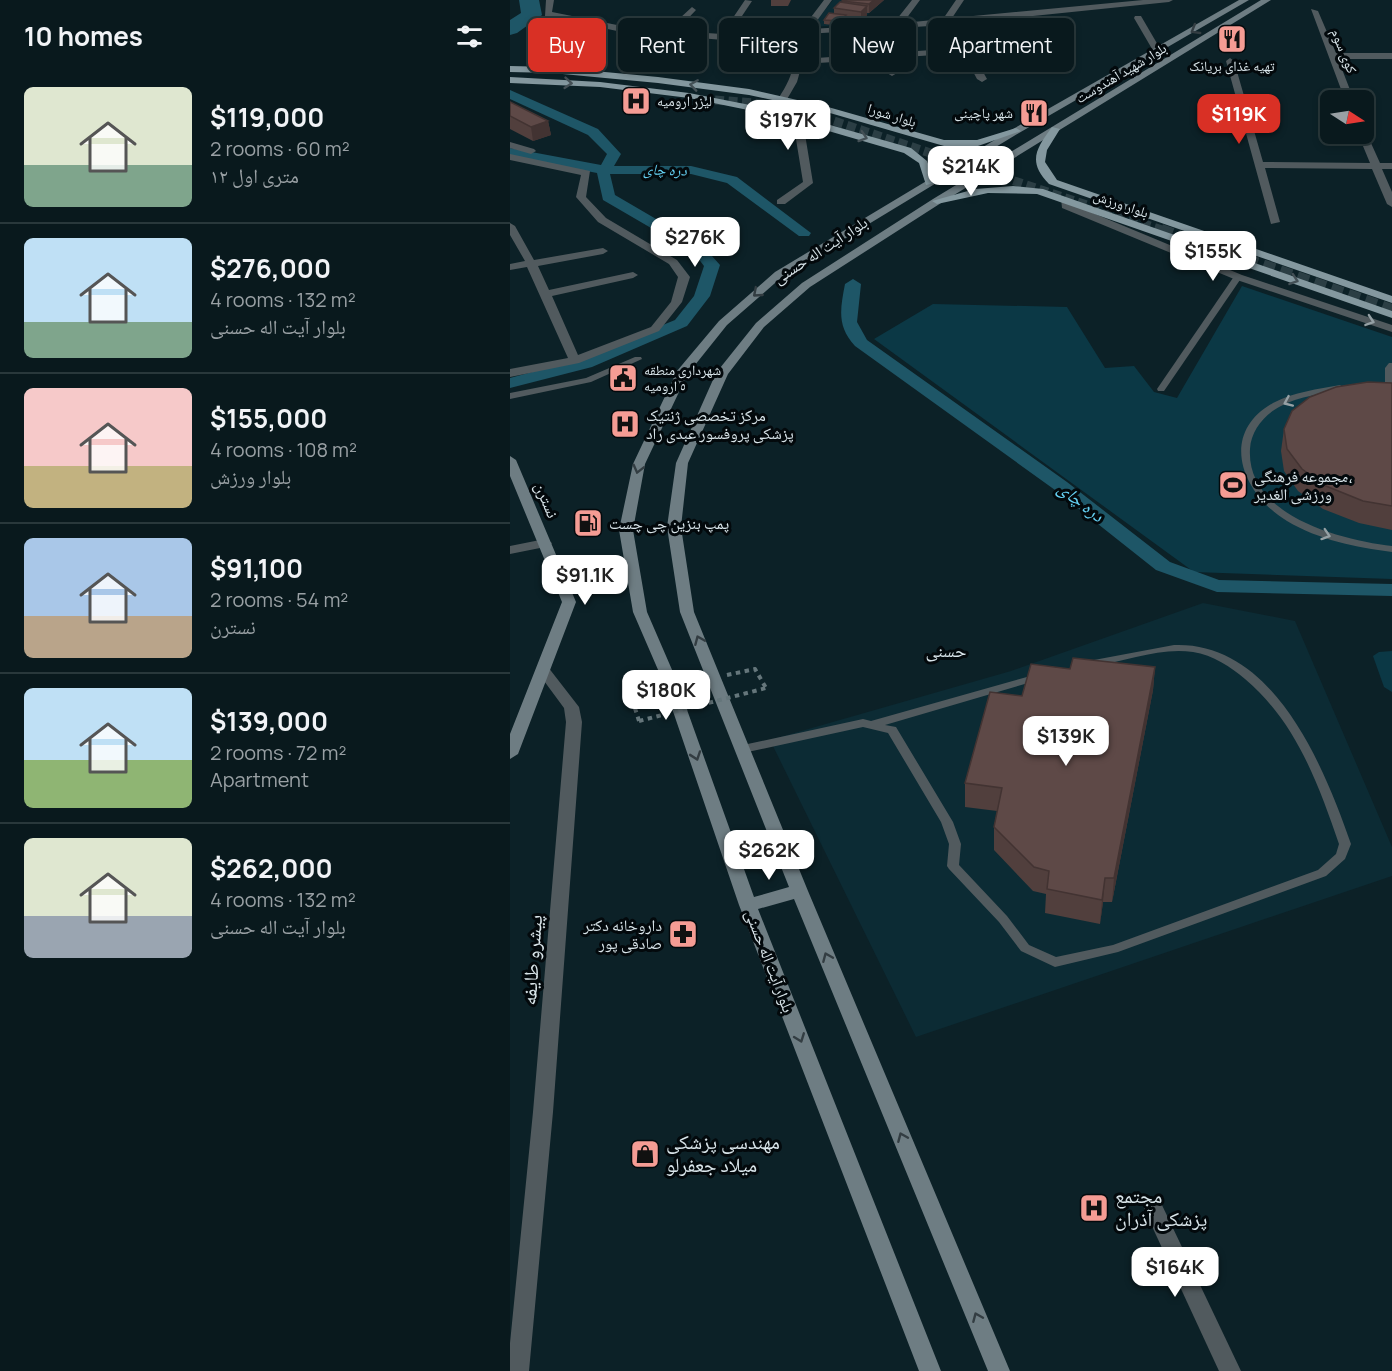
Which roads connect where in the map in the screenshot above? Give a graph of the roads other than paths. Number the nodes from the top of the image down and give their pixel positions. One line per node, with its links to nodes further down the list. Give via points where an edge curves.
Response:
1 (550, 0): 20 (street, via 548,14)
2 (828, 0): 15 (street)
3 (916, 0): 16 (street)
4 (960, 0): 17 (street)
5 (1080, 0): 11 (street)
6 (1169, 0): 11 (street)
7 (1245, 0): 21 (main road, بلوار شهید آهندوست, one-way to 21)
8 (1267, 0): 33 (main road, بلوار شهید آهندوست)
9 (748, 1): 14 (street)
10 (692, 10): 13 (street)
11 (1075, 10): 18 (street)
12 (1314, 11): 22 (street, کوی سوم)
13 (684, 18)
14 (737, 18)
15 (815, 18)
16 (902, 18)
17 (948, 18)
18 (988, 18)
19 (1138, 18): 21 (street)
20 (618, 28)
21 (1158, 52): 34 (main road, بلوار شهید آهندوست)
22 (1332, 56): 23 (street); 30 (street, کوی سوم)
23 (1392, 56)
24 (1230, 61): 44 (street)
25 (511, 71): 31 (main road, بلوار شورا, one-way to 25, via 658,80 552,70)
26 (796, 72): 31 (street)
27 (978, 72): 28 (street)
28 (982, 79)
29 (510, 80): 32 (main road, بلوار شورا, one-way to 32, via 644,90 733,103)
30 (1346, 90)
31 (783, 99): 35 (main road, بلوار شورا)
32 (810, 120): 39 (main road, بلوار شورا, one-way to 39); 55 (street, via 799,127 808,183)
33 (1055, 129): 42 (main road, بلوار شهید آهندوست); 50 (main road, via 1038,158)
34 (1016, 131): 35 (main road, بلوار شورا, via 978,143); 40 (main road, بلوار شهید آهندوست)
35 (928, 141): 39 (main road, via 927,150)
36 (1367, 144): 45 (street)
37 (510, 145): 38 (street)
38 (531, 151)
39 (909, 152): 51 (main road, بلوار شورا, via 926,165)
40 (982, 152): 42 (main road); 43 (main road, بلوار شهید آهندوست)
41 (510, 157): 69 (street, via 586,173 581,197 602,220 673,262 684,277 676,302 655,329)
42 (1006, 159): 47 (main road, بلوار شهید آهندوست)
43 (966, 161): 48 (main road, بلوار آیت اله حسنی)
44 (1259, 165): 45 (street); 57 (street)
45 (1376, 165): 46 (street); 56 (street)
46 (1392, 165)
47 (990, 169): 49 (main road, بلوار آیت اله حسنی)
48 (949, 171): 49 (main road); 51 (main road, بلوار آیت اله حسنی)
49 (974, 179): 54 (main road, بلوار آیت اله حسنی)
50 (1053, 182): 52 (main road, via 1036,183 1035,189); 65 (main road, بلوار ورزش)
51 (930, 183): 89 (main road, بلوار آیت اله حسنی, one-way to 89, via 779,274 723,323 681,374 639,464 626,530 640,612 669,679)
52 (1039, 191): 53 (main road, بلوار ورزش); 54 (main road, بلوار ورزش, via 998,189)
53 (1065, 200): 63 (street, via 1066,206); 66 (main road, بلوار ورزش, one-way to 66)
54 (937, 201): 87 (main road, بلوار آیت اله حسنی, one-way to 54, via 687,612 674,527 682,463 722,374 760,325 806,285)
55 (781, 202)
56 (1392, 204)
57 (1275, 222)
58 (510, 226): 60 (street)
59 (603, 251): 60 (street)
60 (531, 263): 61 (street); 64 (street)
61 (510, 267)
62 (633, 275): 64 (street)
63 (1238, 277): 67 (street, one-way to 67); 75 (lane)
64 (544, 294): 69 (street)
65 (1392, 300)
66 (1392, 315)
67 (1392, 329)
68 (638, 359): 76 (lane, via 588,380)
69 (575, 360): 71 (street)
70 (1392, 365): 74 (lane)
71 (510, 373)
72 (1355, 387): 80 (lane, one-way to 80, via 1303,394 1270,409 1250,430 1243,455 1252,482 1276,509 1315,531 1362,546)
73 (1378, 387): 74 (lane)
74 (1390, 387)
75 (1161, 389)
76 (510, 396)
77 (510, 460): 78 (main road, نسترن)
78 (516, 486): 79 (main road, نسترن)
79 (545, 543): 81 (street); 83 (main road, نسترن, via 569,602)
80 (1392, 549)
81 (510, 550)
82 (1079, 666): 85 (lane, via 1185,648 1224,658 1265,688 1302,737 1346,844 1341,856 1322,873 1114,949 1055,962 1025,948 953,866 955,844 947,822 892,730)
83 (543, 670): 86 (main road, نسترن); 91 (street, پیشرو طایفه, via 571,707 574,722)
84 (1045, 675): 85 (lane)
85 (874, 724): 87 (lane, via 863,723)
86 (511, 749)
87 (743, 749): 88 (main road, بلوار آیت اله حسنی)
88 (799, 891): 89 (main road); 93 (main road, بلوار آیت اله حسنی, one-way to 88)
89 (748, 905): 92 (main road, بلوار آیت اله حسنی, one-way to 92)
90 (1154, 1209): 94 (street)
91 (518, 1371)
92 (930, 1371)
93 (999, 1371)
94 (1230, 1371)

